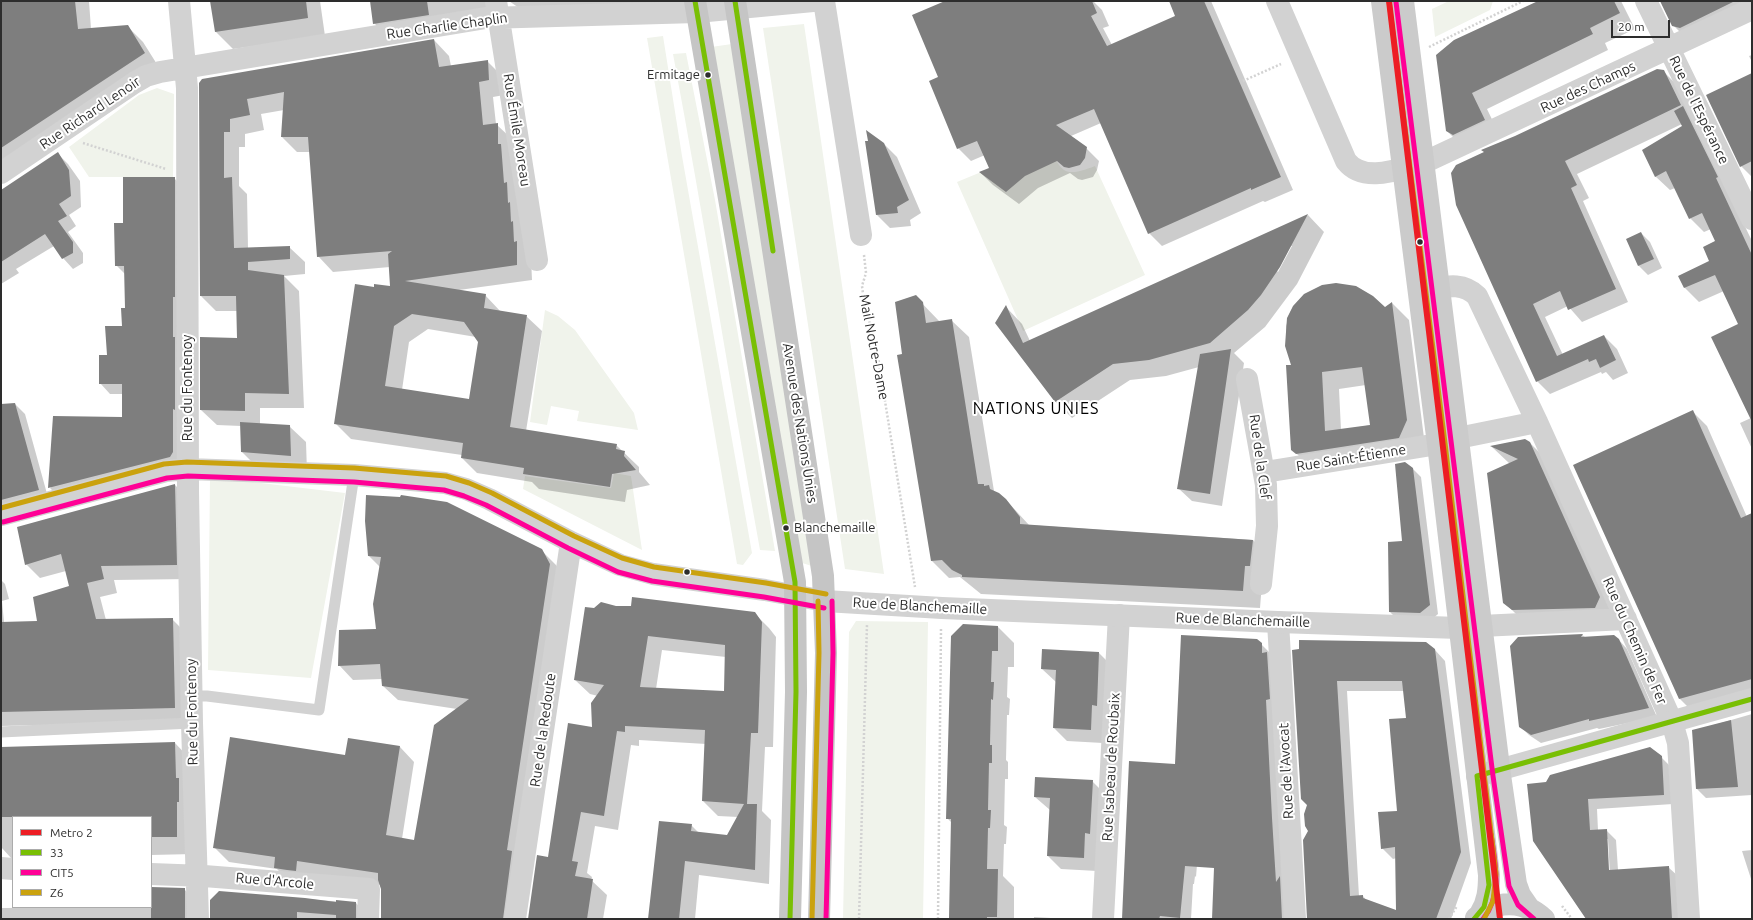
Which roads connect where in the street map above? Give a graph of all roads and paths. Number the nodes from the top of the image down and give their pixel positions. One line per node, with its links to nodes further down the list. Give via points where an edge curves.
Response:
1 (179, 1): 16 (street, Rue du Fontenoy)
2 (813, 1): 9 (street, Rue Charlie Chaplin)
3 (824, 1): 23 (street)
4 (1277, 1): 14 (street, Rue des Champs)
5 (1382, 1): 19 (main road)
6 (1403, 1): 15 (main road)
7 (1523, 1): 15 (path)
8 (1646, 1): 13 (street, Rue de l'Espérance)
9 (735, 5): 10 (street, Rue Charlie Chaplin); 37 (main road, Avenue des Nations Unies, via 822,566)
10 (696, 6): 11 (street, Rue Charlie Chaplin); 36 (main road, via 792,559)
11 (498, 9): 16 (street, Rue Charlie Chaplin); 24 (street, Rue Émile Moreau)
12 (1752, 10): 13 (street, Rue des Champs)
13 (1669, 49): 19 (street, Rue des Champs); 22 (street, Rue de l'Espérance)
14 (1300, 55): 17 (path); 19 (street, Rue des Champs, via 1346,161 1351,167 1365,174)
15 (1409, 57): 19 (main road)
16 (185, 68): 18 (street, Rue Richard Lenoir, via 146,76); 20 (street, Rue du Fontenoy)
17 (1244, 81)
18 (61, 132): 20 (path, via 80,142 172,171); 21 (street, Rue Richard Lenoir)
19 (1413, 166): 25 (main road)
20 (187, 172): 29 (street, Rue du Fontenoy)
21 (1, 173)
22 (1752, 219)
23 (861, 235): 35 (path, Mail Notre-Dame, via 866,273 862,286 865,309 875,339)
24 (537, 260)
25 (1429, 289): 27 (street, Rue du Chemin de Fer, via 1465,287 1477,296); 28 (main road)
26 (1247, 379): 30 (street, Rue de la Clef)
27 (1537, 422): 28 (street); 39 (street, Rue du Chemin de Fer)
28 (1448, 441): 30 (street, Rue Saint-Étienne); 43 (main road); 44 (main road)
29 (188, 470): 31 (street, Rue de Blanchemaille); 32 (street, Rue de Blanchemaille, via 166,472); 45 (street, Rue du Fontenoy)
30 (1265, 472): 34 (street, Rue de la Clef, via 1267,526)
31 (354, 475): 33 (street, Rue de Blanchemaille, via 431,481 466,489); 45 (lane, via 319,710)
32 (1, 515)
33 (571, 542): 36 (street, Rue de Blanchemaille, via 620,565 653,574); 60 (street, Rue de la Redoute)
34 (1261, 584)
35 (916, 595)
36 (796, 597): 37 (street, Rue de Blanchemaille); 61 (main road)
37 (825, 601): 38 (street, Rue de Blanchemaille); 62 (main road, Avenue des Nations Unies)
38 (1119, 615): 41 (street, Rue de Blanchemaille); 65 (street, Rue Isabeau de Roubaix)
39 (1626, 619): 43 (street, Rue de Blanchemaille); 47 (street, Rue du Chemin de Fer)
40 (867, 621): 63 (path)
41 (1278, 622): 44 (street, Rue de Blanchemaille); 66 (street, Rue de l'Avocat)
42 (941, 623): 64 (path)
43 (1481, 626): 44 (street, Rue de Blanchemaille); 50 (main road)
44 (1459, 628): 51 (main road)
45 (191, 696): 48 (street, Rue du Fontenoy)
46 (1752, 699): 47 (street)
47 (1672, 722): 50 (street); 67 (street, Rue du Chemin de Fer, via 1678,743)
48 (192, 723): 49 (lane); 55 (street, Rue du Fontenoy)
49 (1, 732)
50 (1499, 770): 51 (street); 56 (main road, via 1516,884 1520,895)
51 (1477, 776): 57 (main road, via 1489,875 1488,896)
52 (1, 868): 53 (street)
53 (12, 869)
54 (152, 874): 55 (street, Rue d'Arcole)
55 (196, 875): 58 (street, Rue du Fontenoy); 59 (street, Rue d'Arcole, via 369,889)
56 (1537, 914): 57 (main road, via 1517,904 1504,904 1492,907)
57 (1477, 916)
58 (198, 919)
59 (368, 919)
60 (515, 919)
61 (790, 919)
62 (819, 919)
63 (859, 919)
64 (938, 919)
65 (1103, 919)
66 (1295, 919)
67 (1689, 919)

